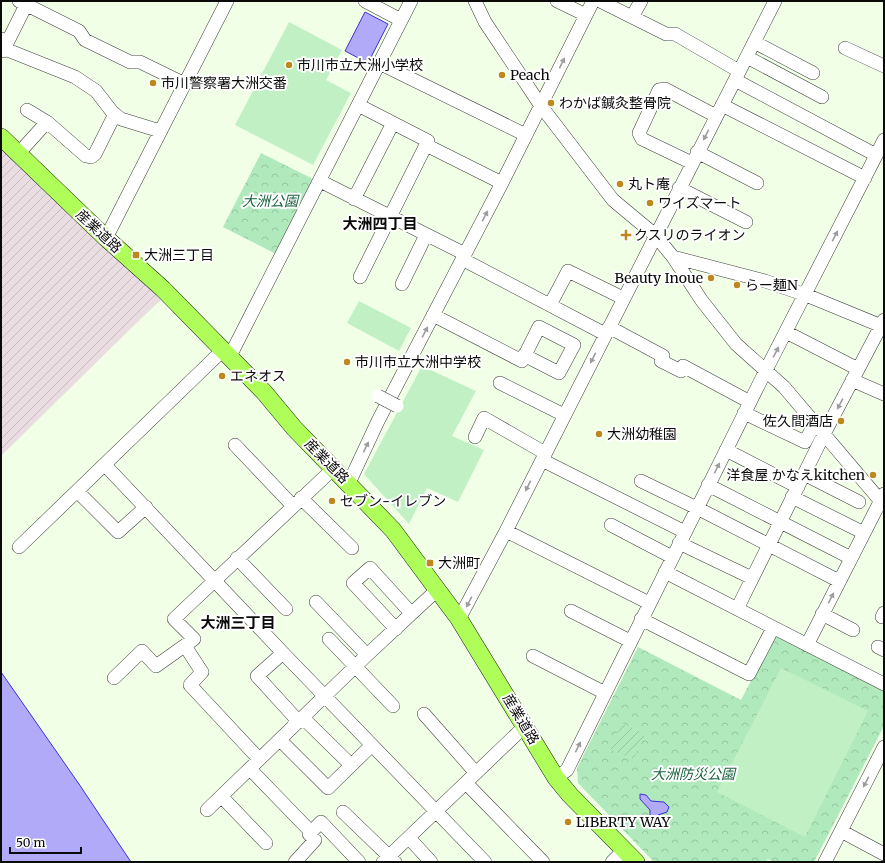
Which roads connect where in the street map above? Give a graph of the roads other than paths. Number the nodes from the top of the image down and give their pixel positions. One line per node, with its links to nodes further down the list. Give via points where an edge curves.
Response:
1 (227, 1): 22 (street)
2 (365, 1): 13 (street)
3 (411, 1): 13 (street)
4 (475, 1): 25 (street, via 485,22)
5 (556, 1): 11 (street)
6 (593, 1): 11 (street)
7 (600, 1): 12 (street)
8 (641, 1): 12 (street)
9 (775, 1): 14 (street)
10 (23, 3): 15 (street); 22 (street, via 79,31 85,40 130,62 140,62)
11 (586, 15): 25 (street, one-way to 11)
12 (632, 17): 21 (street, via 666,34 675,34)
13 (401, 20): 18 (street)
14 (754, 42): 17 (street); 20 (street)
15 (2, 48): 28 (street, via 62,70 87,84 103,98)
16 (845, 48): 19 (street)
17 (746, 57): 21 (street); 23 (street)
18 (379, 63): 24 (street); 32 (street)
19 (884, 66)
20 (813, 74)
21 (737, 75): 27 (street); 37 (street)
22 (184, 84): 31 (street)
23 (822, 97)
24 (358, 105): 30 (street); 40 (street)
25 (541, 106): 32 (street); 48 (street, via 613,200)
26 (27, 110): 29 (street)
27 (719, 111): 38 (street, one-way to 38); 38 (street, via 665,89 659,90 639,133 642,139); 39 (street)
28 (115, 114): 29 (street, via 95,154 91,157 86,156); 31 (street, via 121,119)
29 (47, 122): 36 (street)
30 (393, 123): 35 (street, via 428,141); 44 (street)
31 (160, 131): 49 (street)
32 (526, 135): 42 (street)
33 (1, 137): 36 (main road, 産業道路)
34 (884, 140): 37 (street)
35 (426, 145): 42 (street); 45 (street)
36 (18, 154): 49 (main road, 産業道路)
37 (876, 155): 39 (street)
38 (695, 158): 41 (street); 43 (street)
39 (865, 178): 54 (street, one-way to 39)
40 (320, 181): 44 (street); 61 (street)
41 (756, 182)
42 (502, 183): 50 (street, one-way to 42)
43 (679, 188): 46 (street); 48 (street)
44 (354, 199): 45 (street)
45 (389, 216): 47 (street); 52 (street)
46 (746, 222)
47 (426, 235): 50 (street); 53 (street)
48 (655, 236): 51 (street); 55 (street)
49 (106, 238): 61 (main road, 産業道路, via 163,289)
50 (463, 257): 56 (street); 57 (street)
51 (673, 257): 54 (street, via 765,281); 63 (street, via 702,301 736,344)
52 (360, 277)
53 (402, 284)
54 (806, 295): 58 (street); 60 (street)
55 (623, 298): 56 (street, via 568,271); 59 (street)
56 (550, 305): 59 (street)
57 (433, 315): 62 (street, via 522,361); 81 (street, one-way to 57)
58 (883, 324): 64 (street)
59 (607, 331): 69 (street, via 663,356 661,362 681,371 683,366); 70 (street, one-way to 70)
60 (786, 332): 63 (street, one-way to 60); 64 (street)
61 (226, 353): 77 (street); 78 (main road, 産業道路)
62 (524, 356)
63 (766, 370): 69 (street); 71 (street)
64 (855, 374): 66 (street); 72 (street, one-way to 72)
65 (500, 384): 70 (street)
66 (884, 394)
67 (378, 396): 68 (street, bridge)
68 (397, 406)
69 (747, 407): 71 (street, via 805,442); 75 (street)
70 (564, 415): 76 (street)
71 (815, 423): 72 (street)
72 (824, 434): 79 (street); 85 (street)
73 (475, 437): 76 (street, via 484,418)
74 (235, 445): 86 (street)
75 (726, 450): 82 (street, one-way to 75); 84 (street)
76 (544, 456): 92 (street, one-way to 92); 94 (street)
77 (106, 464): 83 (street); 88 (street)
78 (334, 468): 81 (main road, 産業道路); 86 (street)
79 (804, 474): 84 (street); 87 (street)
80 (641, 481): 89 (street)
81 (349, 483): 105 (main road, 産業道路, via 393,530)
82 (708, 485): 89 (street); 90 (street)
83 (78, 492): 88 (street, via 118,532); 96 (street)
84 (795, 492): 90 (street); 93 (street)
85 (883, 500): 93 (street)
86 (297, 502): 97 (street); 99 (street)
87 (859, 502)
88 (146, 507): 103 (street)
89 (697, 508): 94 (street); 95 (street)
90 (780, 522): 95 (street); 100 (street)
91 (611, 525): 98 (street)
92 (506, 531): 107 (street); 113 (street, one-way to 113)
93 (864, 533): 100 (street)
94 (682, 537): 98 (street); 102 (street)
95 (769, 545): 102 (street); 104 (street)
96 (19, 548)
97 (352, 548)
98 (672, 557): 101 (street)
99 (237, 558): 103 (street); 108 (street)
100 (851, 558): 104 (street)
101 (665, 572): 107 (street); 109 (street)
102 (752, 578): 109 (street)
103 (215, 580): 121 (street, via 174,619 194,639); 122 (street)
104 (839, 581): 112 (street, one-way to 104)
105 (438, 589): 111 (street); 113 (main road, 産業道路)
106 (316, 602): 123 (street)
107 (649, 603): 114 (street)
108 (286, 609)
109 (737, 609): 116 (street)
110 (571, 611): 119 (street)
111 (411, 613): 115 (street); 115 (street, via 370,568 353,583)
112 (822, 614): 117 (street); 120 (street)
113 (459, 619): 133 (main road, 産業道路)
114 (641, 619): 116 (street, via 749,674); 119 (street)
115 (396, 628): 123 (street)
116 (773, 628): 120 (street)
117 (853, 630)
118 (329, 639): 125 (street)
119 (630, 641): 128 (street)
120 (807, 645): 127 (street)
121 (185, 646): 126 (street, via 156,666 142,650); 137 (street, via 202,672 190,685)
122 (283, 653): 129 (street); 132 (street, via 257,676)
123 (367, 655): 125 (street)
124 (533, 656): 128 (street)
125 (355, 666): 129 (street); 130 (street)
126 (114, 678)
127 (884, 684)
128 (605, 693): 141 (street, one-way to 128, via 567,770)
129 (325, 696): 132 (street); 135 (street)
130 (394, 706)
131 (424, 714): 140 (street)
132 (301, 720): 134 (street); 138 (street)
133 (525, 726): 140 (street); 141 (main road, 産業道路)
134 (280, 740): 137 (street); 138 (street, via 328,788)
135 (372, 745): 138 (street); 146 (street)
136 (883, 751): 147 (street, one-way to 147)
137 (260, 759): 139 (street)
138 (351, 765)
139 (250, 769): 143 (street); 148 (street)
140 (476, 773): 142 (street)
141 (556, 778): 152 (main road, 産業道路)
142 (466, 783): 146 (street); 158 (street)
143 (222, 797): 144 (street); 150 (street)
144 (207, 810)
145 (343, 812): 153 (street)
146 (436, 812): 149 (street); 157 (street)
147 (841, 831): 151 (street); 159 (street)
148 (311, 832): 154 (street, via 309,834 315,840); 155 (street, via 321,822)
149 (409, 838): 153 (street); 156 (street)
150 (266, 843)
151 (884, 854)
152 (624, 858)
153 (389, 860)
154 (295, 862)
155 (359, 862)
156 (431, 862)
157 (485, 862)
158 (543, 862)
159 (825, 862)

